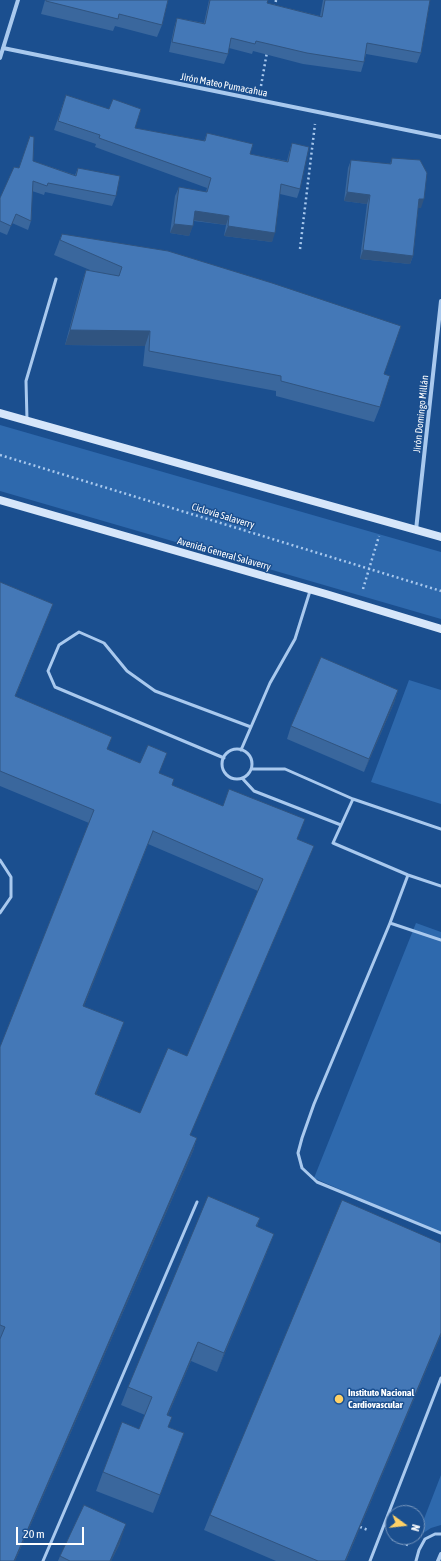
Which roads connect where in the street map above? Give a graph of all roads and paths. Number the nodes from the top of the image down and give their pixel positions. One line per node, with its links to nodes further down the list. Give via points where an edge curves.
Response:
1 (18, 0): 5 (street)
2 (276, 0): 3 (path)
3 (275, 8)
4 (268, 46): 7 (path)
5 (3, 48): 6 (street); 7 (street, Jirón Mateo Pumacahua)
6 (0, 58)
7 (259, 100): 8 (street, Jirón Mateo Pumacahua)
8 (316, 111): 9 (street, Jirón Mateo Pumacahua); 10 (path)
9 (441, 137)
10 (300, 249)
11 (56, 279): 14 (lane, via 26,381)
12 (441, 301): 18 (street, Jirón Domingo Millán)
13 (0, 412): 14 (main road)
14 (27, 420): 17 (main road)
15 (0, 455): 20 (path, Ciclovía Salaverry)
16 (0, 501): 21 (main road, Avenida General Salaverry)
17 (383, 520): 18 (main road); 20 (path)
18 (416, 530): 19 (main road)
19 (441, 537)
20 (369, 569): 22 (path, Ciclovía Salaverry); 23 (path)
21 (310, 590): 23 (main road, Avenida General Salaverry); 25 (lane, via 295,639 270,684)
22 (441, 591)
23 (358, 604): 24 (main road, Avenida General Salaverry)
24 (441, 629)
25 (251, 727): 26 (lane); 27 (lane, via 155,691 127,671 104,643 78,632 59,645 48,671 55,687)
26 (241, 750): 27 (lane, via 232,751); 28 (lane, via 246,752 251,760)
27 (224, 758): 29 (lane, via 225,773 233,778)
28 (252, 769): 29 (lane); 30 (lane, via 285,769)
29 (242, 778): 31 (lane, via 254,791)
30 (353, 799): 31 (lane); 32 (lane)
31 (341, 825): 34 (lane, via 333,843)
32 (441, 829)
33 (0, 860): 36 (lane, via 11,877 11,897)
34 (408, 875): 35 (lane); 37 (lane)
35 (441, 886)
36 (0, 913)
37 (390, 923): 38 (lane); 40 (lane, via 314,1104 298,1153 302,1168 317,1182)
38 (441, 940)
39 (197, 1202): 44 (lane)
40 (441, 1233)
41 (441, 1378): 45 (lane)
42 (441, 1534): 46 (lane, via 425,1539)
43 (441, 1554): 47 (street)
44 (43, 1561)
45 (370, 1561)
46 (416, 1561)
47 (438, 1561)

